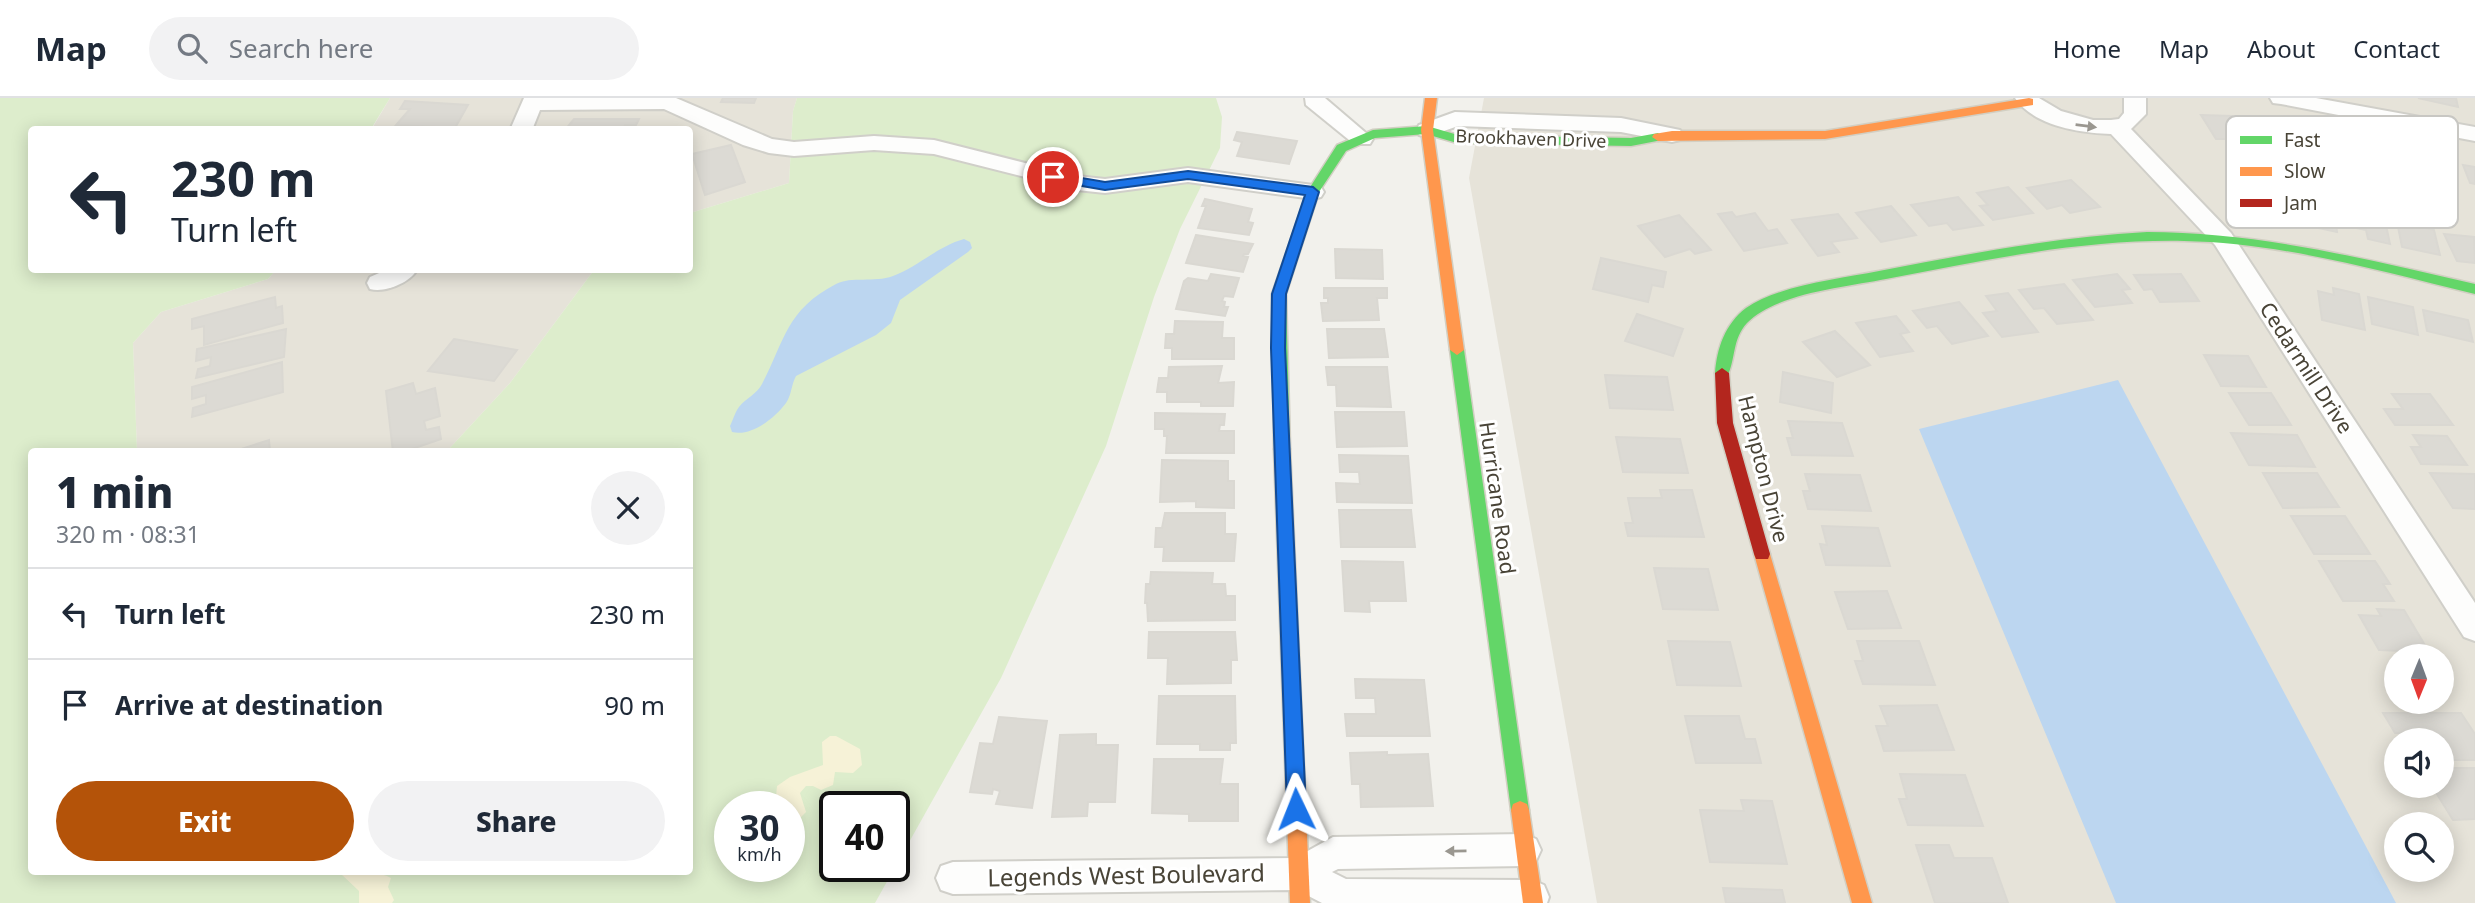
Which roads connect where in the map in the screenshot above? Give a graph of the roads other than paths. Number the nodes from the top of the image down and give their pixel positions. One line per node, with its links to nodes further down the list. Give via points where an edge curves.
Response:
1 (1431, 98): 11 (street, Hurricane Road)
2 (2135, 98): 10 (street, via 2134,116)
3 (2281, 98): 8 (street)
4 (668, 100): 7 (street); 14 (street, via 751,140 794,149 874,144 934,147 1077,183 1105,186 1188,175)
5 (1314, 100): 13 (street)
6 (2028, 100): 10 (street, one-way to 10, via 2075,125); 12 (street, Brookhaven Drive, via 1825,135)
7 (534, 101): 9 (street)
8 (2378, 116)
9 (524, 126)
10 (2116, 126): 15 (street, Cedarmill Drive)
11 (1427, 130): 12 (street, Brookhaven Drive, via 1455,118 1621,125); 13 (street, via 1398,130); 20 (street, Hurricane Road)
12 (1672, 135)
13 (1362, 139): 14 (street, via 1341,148)
14 (1313, 192): 22 (street, via 1279,294)
15 (2223, 239): 18 (street, Hampton Drive, via 2281,246); 19 (street, Cedarmill Drive); 24 (street, Hampton Drive, via 2069,241 1785,296 1752,310 1736,323 1721,370 1726,423)
16 (399, 273): 17 (street)
17 (379, 283)
18 (2475, 289)
19 (2475, 628)
20 (1524, 850): 22 (street, one-way to 22, via 1333,853); 23 (street, Hurricane Road)
21 (953, 878): 22 (street, Legends West Boulevard)
22 (1299, 889): 23 (street, Legends West Boulevard, via 1344,896)
23 (1532, 900)
24 (1862, 903)

